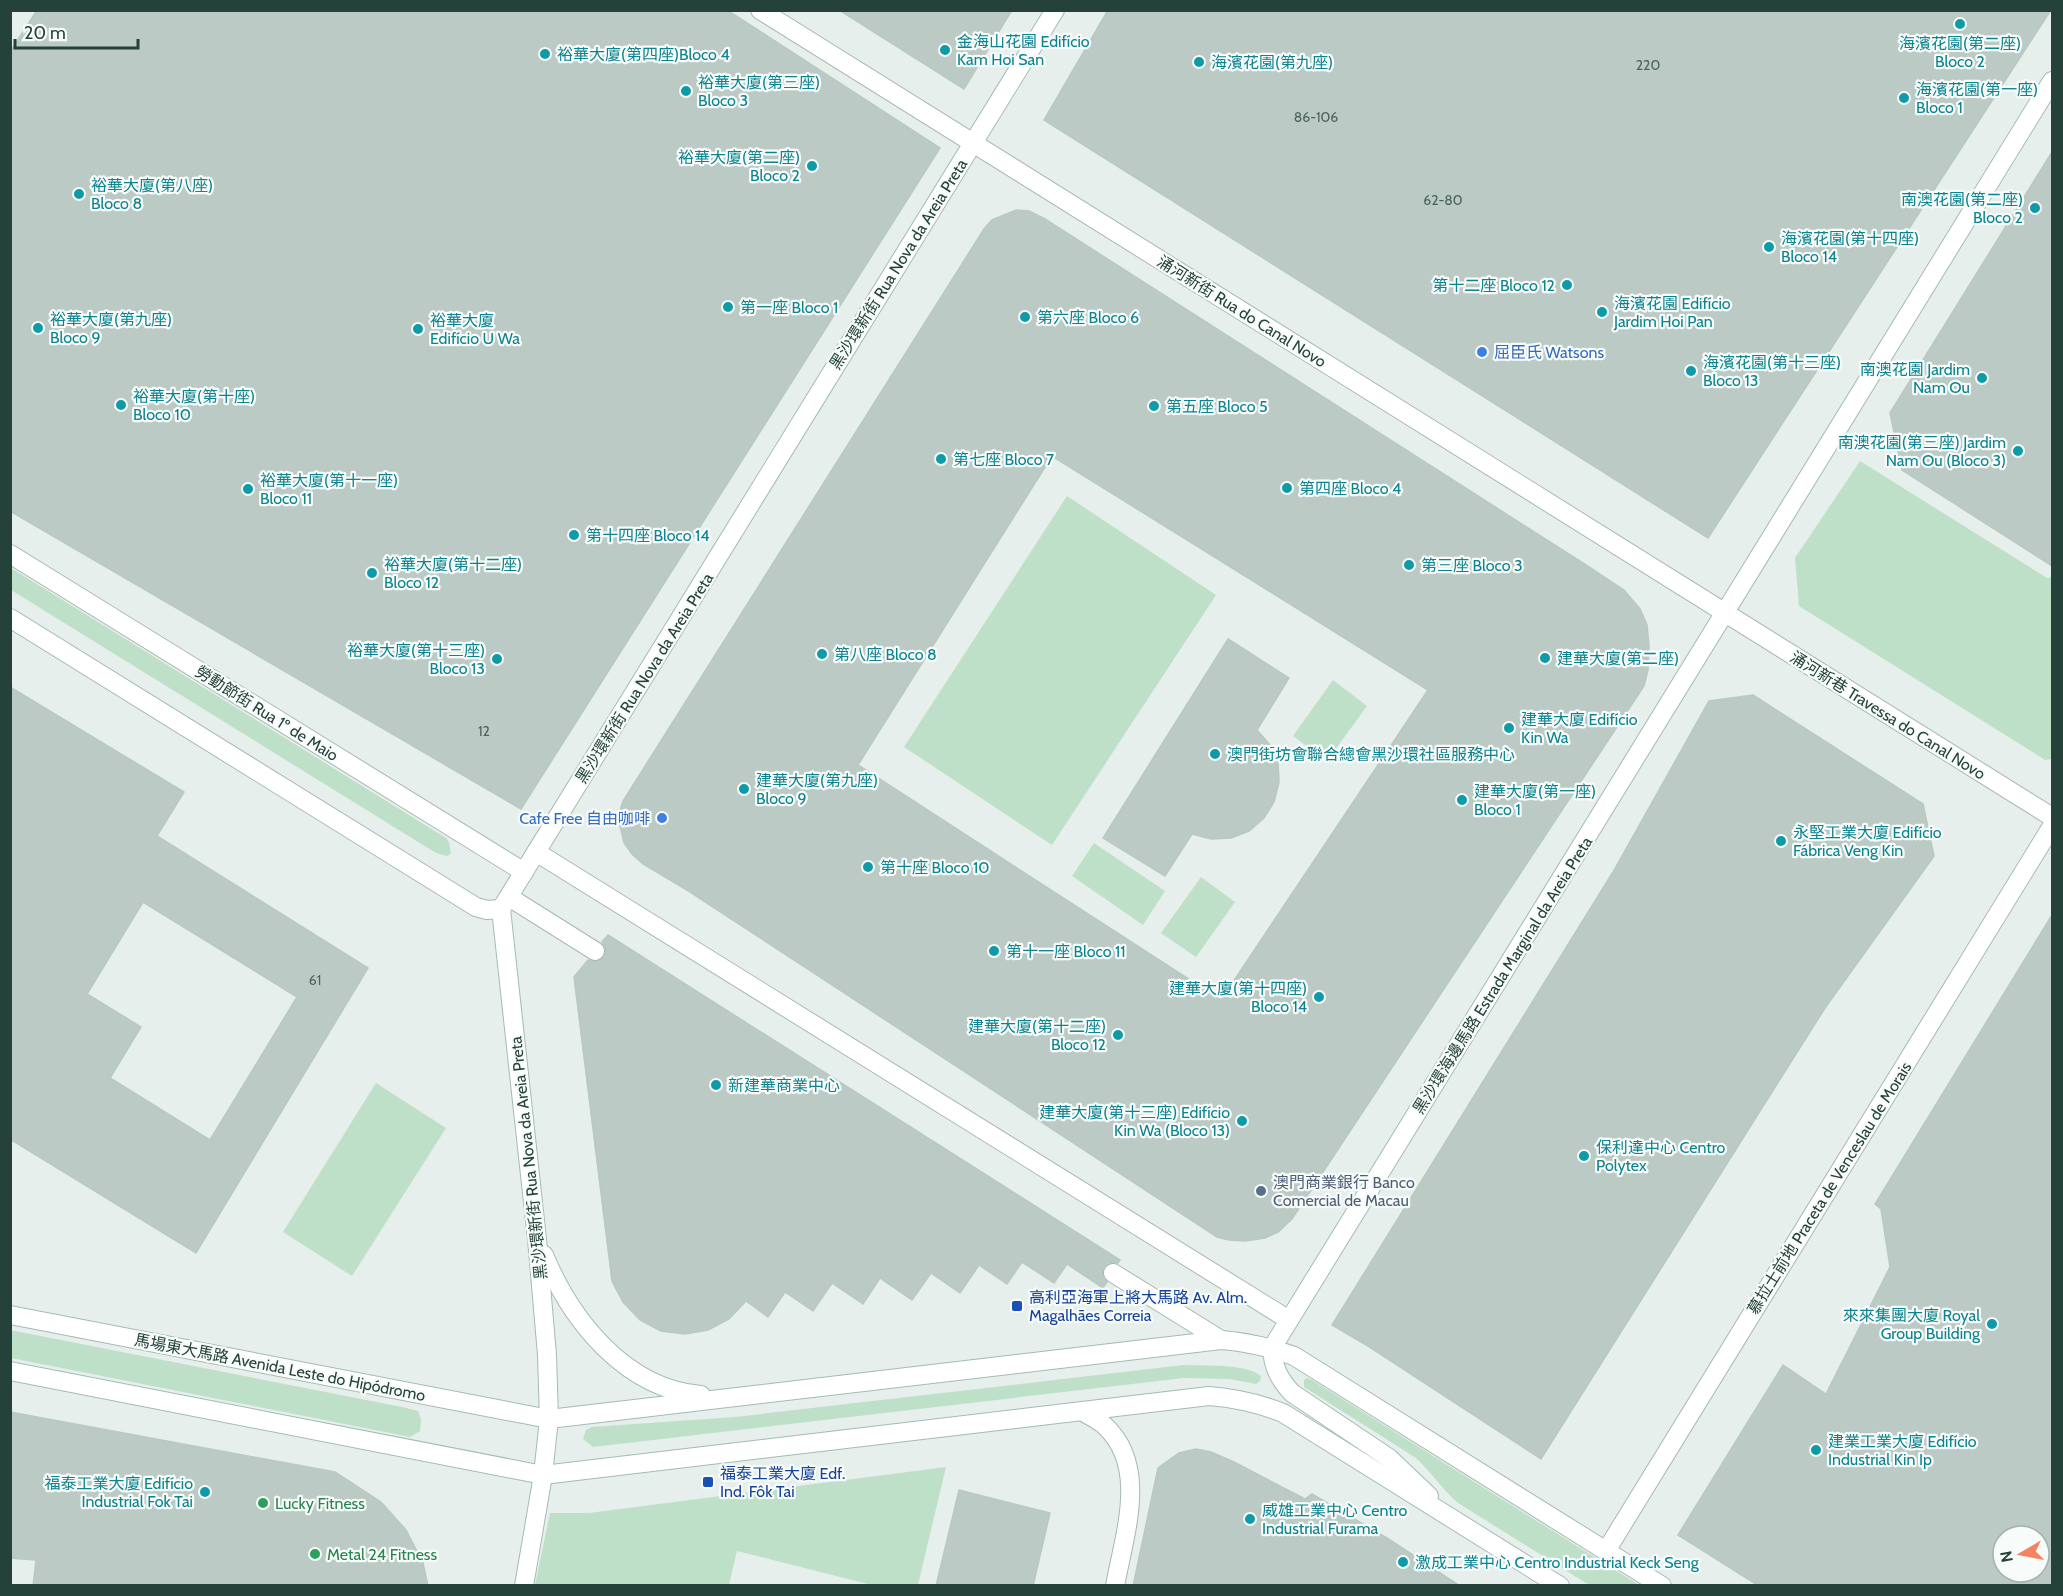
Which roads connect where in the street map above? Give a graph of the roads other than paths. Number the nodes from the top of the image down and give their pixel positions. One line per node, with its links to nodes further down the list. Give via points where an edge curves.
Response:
1 (760, 10): 4 (street, 涌河新街 Rua do Canal Novo)
2 (1055, 10): 4 (street, 黑沙環新街 Rua Nova da Areia Preta)
3 (2052, 81): 6 (street, 黑沙環海邊馬路 Estrada Marginal da Areia Preta)
4 (973, 143): 6 (street, 涌河新街 Rua do Canal Novo); 10 (street, 黑沙環新街 Rua Nova da Areia Preta)
5 (10, 554): 11 (street, 勞動節街 Rua 1º de Maio)
6 (1725, 612): 8 (street, 涌河新巷 Travessa do Canal Novo); 17 (street, 黑沙環海邊馬路 Estrada Marginal da Areia Preta)
7 (10, 618): 12 (street, via 476,907 487,910)
8 (2052, 817)
9 (2052, 826): 26 (street, 慕拉士前地 Praceta de Venceslau de Morais)
10 (536, 852): 11 (street, 黑沙環新街 Rua Nova da Areia Preta); 17 (street)
11 (524, 872): 12 (street, 黑沙環新街 Rua Nova da Areia Preta)
12 (505, 903): 13 (street); 14 (street, 黑沙環新街 Rua Nova da Areia Preta)
13 (595, 951)
14 (537, 1239): 21 (street, via 555,1282 580,1320 611,1354 650,1381 672,1389); 23 (street, 黑沙環新街 Rua Nova da Areia Preta)
15 (1113, 1273): 18 (street)
16 (10, 1316): 23 (street, 馬場東大馬路 Avenida Leste do Hipódromo)
17 (1289, 1320): 19 (street, 黑沙環海邊馬路 Estrada Marginal da Areia Preta)
18 (1221, 1340): 19 (street); 21 (street)
19 (1272, 1348): 25 (street, via 1279,1379 1292,1394 1389,1458); 26 (street, via 1294,1356)
20 (10, 1371): 24 (street)
21 (732, 1397): 23 (street, 馬場東大馬路 Avenida Leste do Hipódromo)
22 (1082, 1411): 24 (street); 25 (street, via 1209,1396 1259,1404 1282,1413); 28 (street, via 1105,1426 1122,1448 1130,1474 1129,1506)
23 (549, 1419): 24 (street, 黑沙環新街 Rua Nova da Areia Preta)
24 (543, 1475): 27 (street, 黑沙環新街 Rua Nova da Areia Preta)
25 (1446, 1514): 29 (street)
26 (1606, 1551): 30 (street)
27 (524, 1586)
28 (1115, 1586)
29 (1560, 1586)
30 (1662, 1586)

